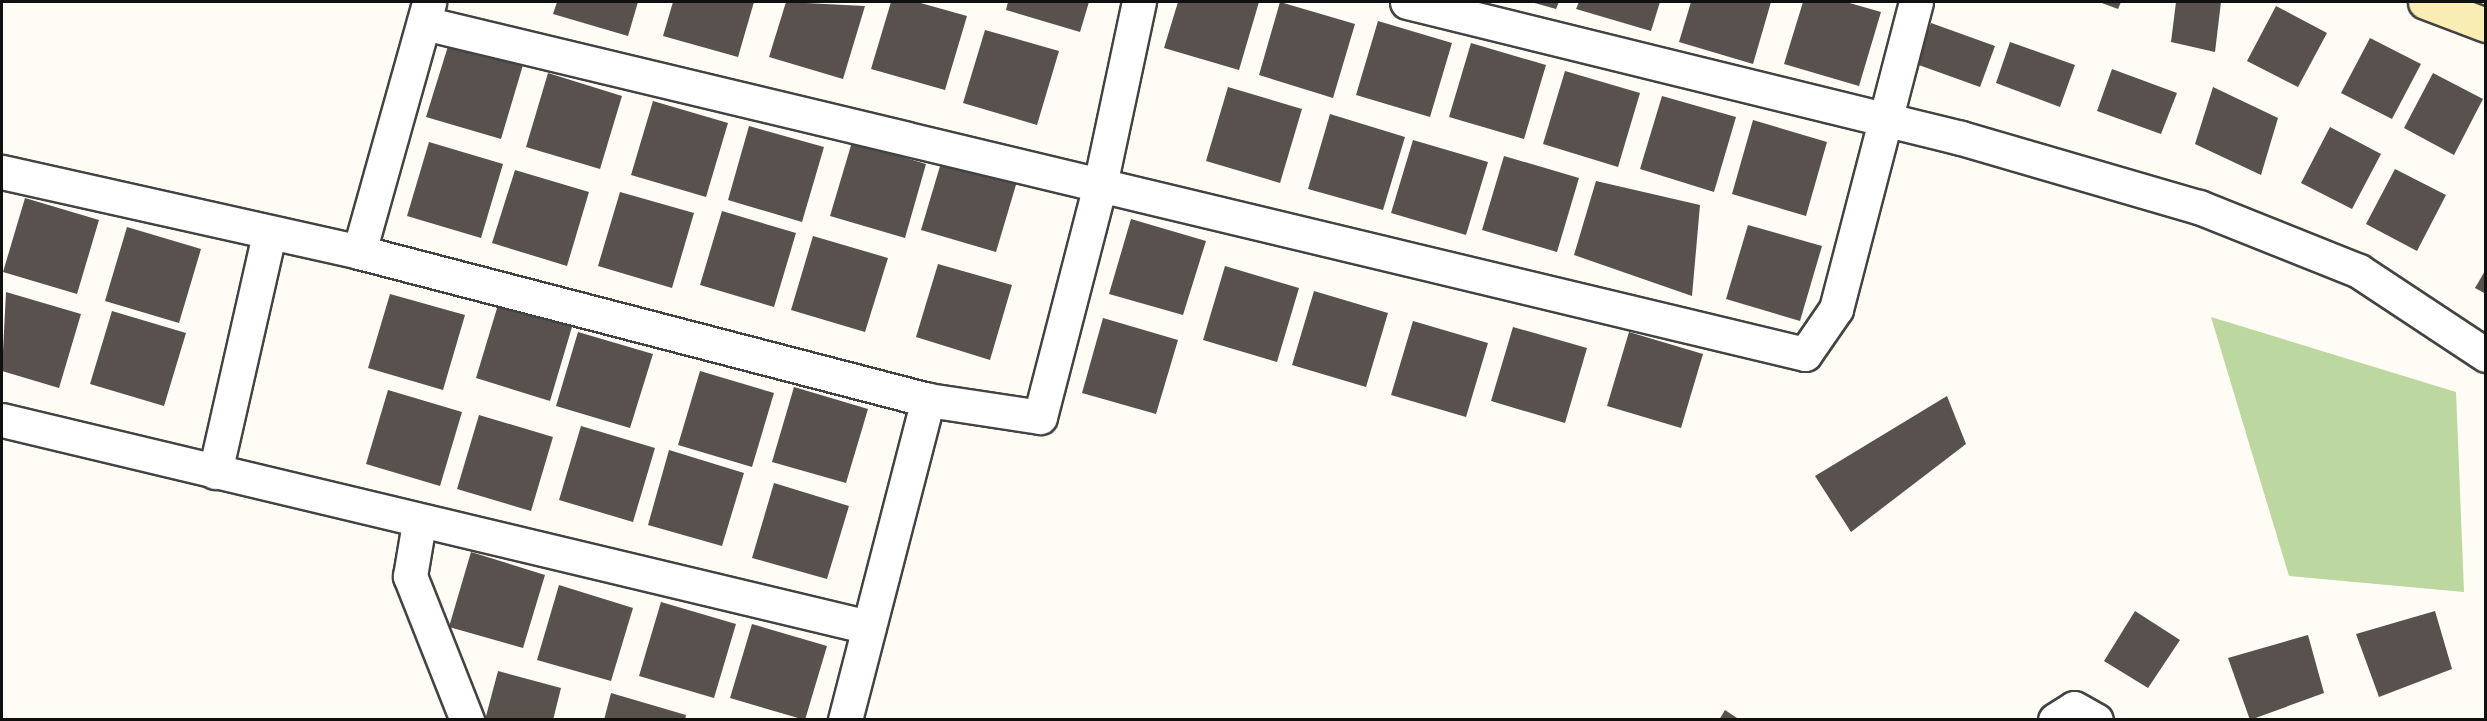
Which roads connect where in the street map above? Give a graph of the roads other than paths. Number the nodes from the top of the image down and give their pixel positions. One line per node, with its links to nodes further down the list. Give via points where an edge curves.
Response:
1 (1138, 2): 9 (street)
2 (1407, 2): 7 (street)
3 (1916, 2): 7 (street)
4 (2425, 2): 6 (street)
5 (427, 12): 9 (street); 11 (street)
6 (2486, 25)
7 (1885, 121): 9 (street, via 1836,309 1805,354); 12 (street, via 2131,186 2276,236 2358,271)
8 (2, 172): 10 (street)
9 (1100, 185): 13 (street, via 1040,417)
10 (269, 234): 11 (street); 15 (street)
11 (359, 252): 13 (street)
12 (2486, 355)
13 (928, 400): 17 (street)
14 (2, 420): 15 (street)
15 (215, 472): 16 (street)
16 (419, 523): 17 (street); 18 (street, via 410,576)
17 (869, 627): 19 (street)
18 (467, 720)
19 (845, 720)
20 (2055, 720): 21 (street, via 2074,708)
21 (2096, 720)

